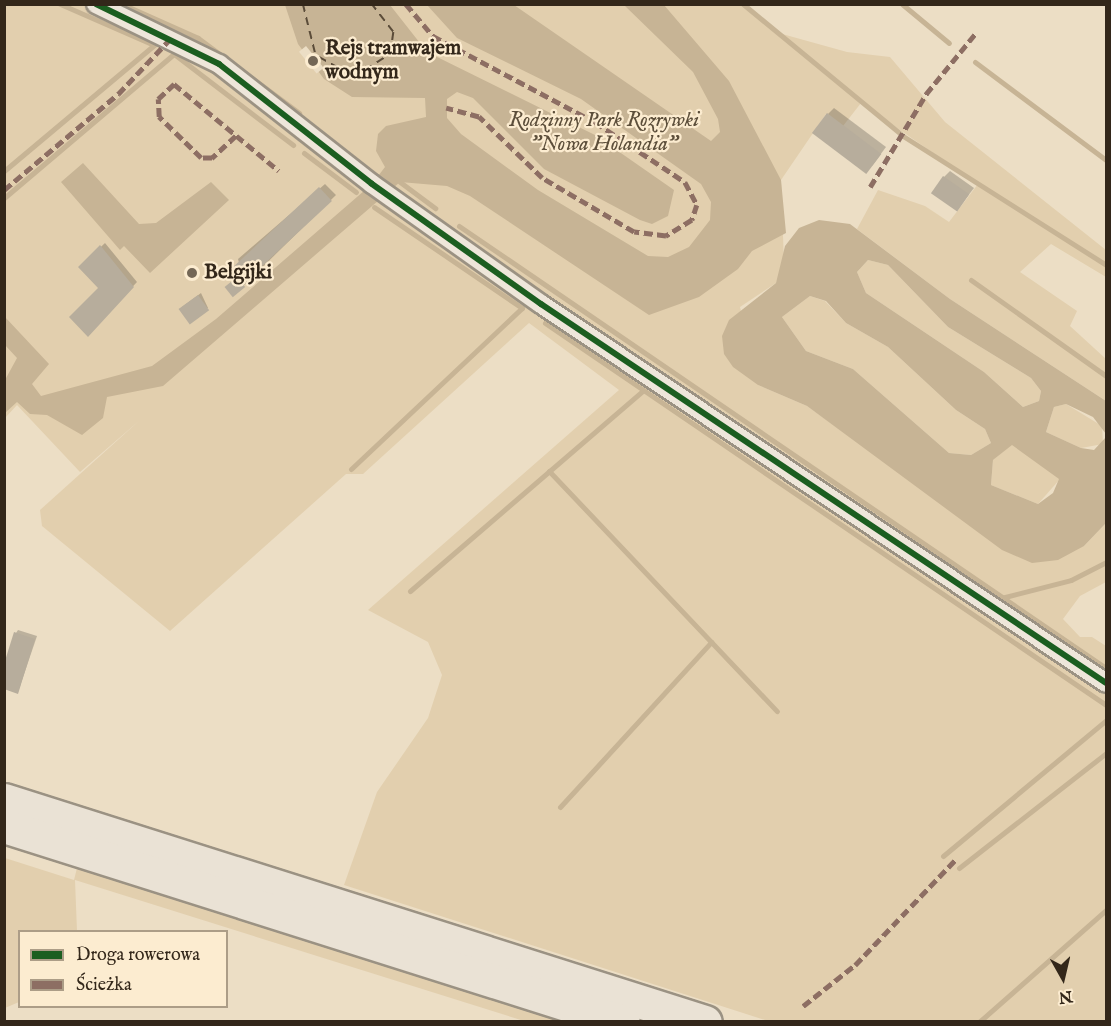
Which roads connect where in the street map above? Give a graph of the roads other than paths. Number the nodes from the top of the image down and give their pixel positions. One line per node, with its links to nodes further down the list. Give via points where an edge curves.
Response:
1 (96, 4): 2 (street, via 198,50 379,189)
2 (1107, 683)
3 (4, 800): 6 (highway)
4 (4, 826): 5 (highway)
5 (623, 1022)
6 (705, 1022)

